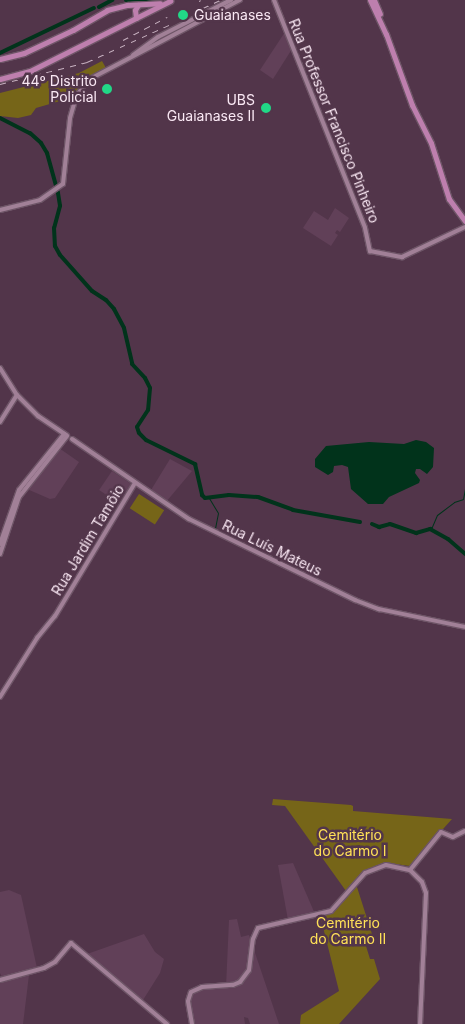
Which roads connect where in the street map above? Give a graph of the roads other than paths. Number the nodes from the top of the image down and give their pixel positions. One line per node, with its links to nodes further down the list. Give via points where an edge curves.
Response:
1 (171, 0): 8 (main road); 9 (main road)
2 (231, 0): 12 (main road)
3 (240, 0): 13 (main road)
4 (274, 0): 19 (main road, Rua Professor Francisco Pinheiro, via 365,228 370,251 402,257)
5 (370, 0): 11 (main road)
6 (375, 1): 11 (main road)
7 (138, 5): 8 (main road); 10 (main road); 14 (main road, via 107,10 24,53)
8 (145, 5): 9 (main road)
9 (146, 12): 10 (main road)
10 (137, 15): 16 (main road, via 30,70)
11 (384, 31): 18 (main road, via 412,105 431,143 449,199)
12 (159, 36): 13 (main road); 15 (main road)
13 (159, 42): 15 (main road)
14 (0, 59)
15 (128, 59): 17 (main road, via 90,78 76,97 66,141 64,184 40,200)
16 (0, 79)
17 (0, 210)
18 (465, 221)
19 (465, 227)
20 (0, 368): 21 (main road, Rua Luís Mateus)
21 (17, 395): 22 (main road); 23 (main road, Rua Luís Mateus, via 38,416)
22 (0, 422)
23 (66, 435): 24 (main road, Rua Luís Mateus); 25 (main road, via 19,490); 26 (main road, via 19,497)
24 (135, 483): 27 (main road, Rua Luís Mateus, via 188,520 356,600 379,609); 28 (main road, Rua Jardim Tamôio, via 60,608)
25 (0, 544)
26 (0, 554)
27 (465, 627)
28 (0, 697)
29 (465, 830): 30 (main road, via 453,837 441,832)
30 (410, 870): 33 (main road, via 386,865 373,868 361,876 331,911 260,926 253,939 249,970 240,982 202,987 191,992 188,1001); 34 (main road, via 424,885 427,900)
31 (0, 980): 32 (main road, via 48,966 71,944)
32 (167, 1024)
33 (192, 1024)
34 (420, 1024)

